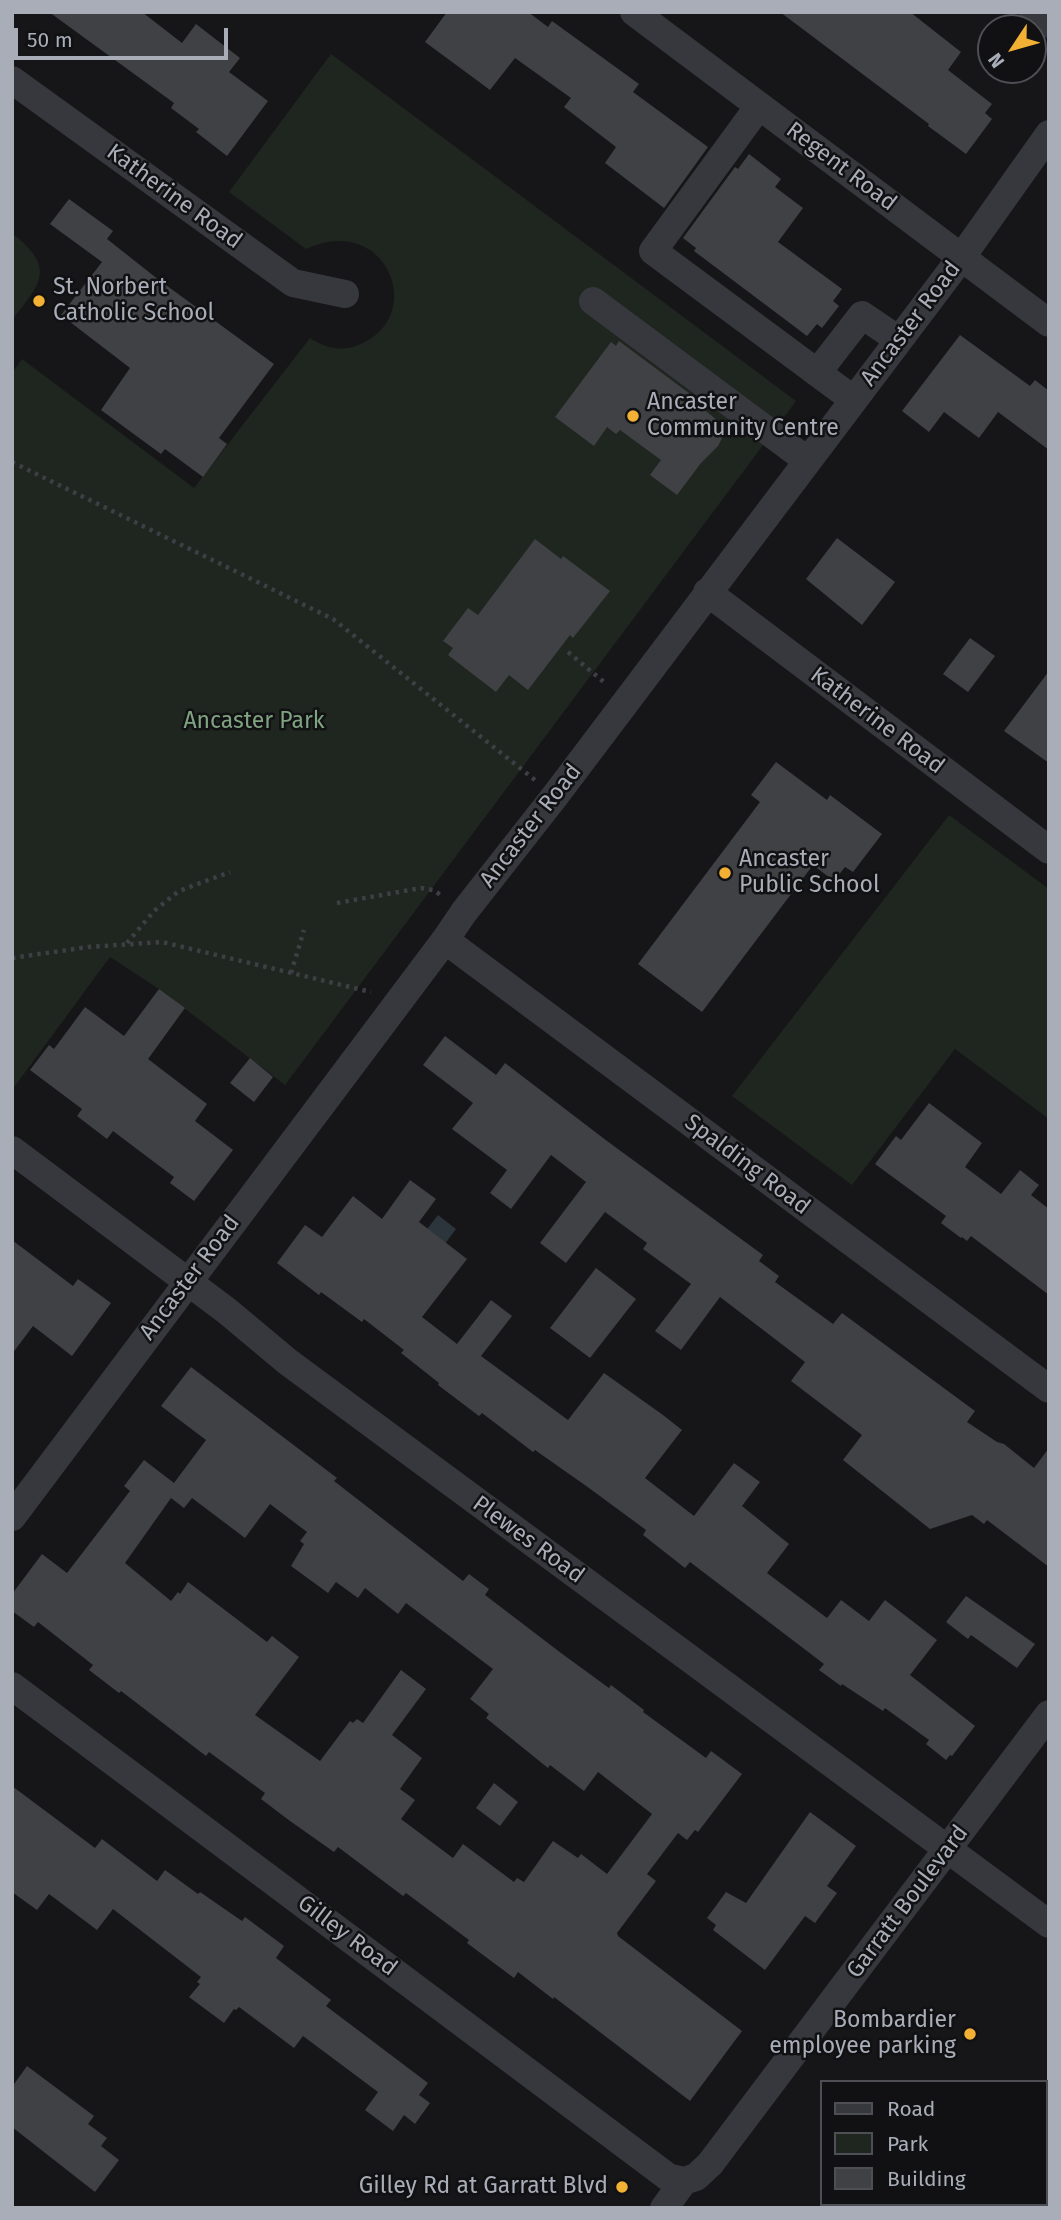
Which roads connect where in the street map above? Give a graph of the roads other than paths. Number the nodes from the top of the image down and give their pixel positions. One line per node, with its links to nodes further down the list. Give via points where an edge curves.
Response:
1 (634, 12): 5 (street, Regent Road)
2 (1033, 12): 3 (street)
3 (1049, 24)
4 (12, 80): 8 (street, Katherine Road, via 293,284)
5 (759, 106): 7 (street, Regent Road); 12 (street, via 653,251)
6 (1049, 134): 7 (street, Ancaster Road)
7 (961, 258): 10 (street, Regent Road); 11 (street, Ancaster Road)
8 (345, 294)
9 (593, 301): 14 (street)
10 (1049, 323)
11 (899, 340): 12 (street, via 862,315); 13 (street, Ancaster Road)
12 (817, 373): 13 (street)
13 (854, 400): 14 (street, Ancaster Road)
14 (808, 461): 15 (street, Ancaster Road)
15 (707, 592): 16 (street, Katherine Road); 17 (street, Ancaster Road)
16 (1049, 850)
17 (445, 940): 19 (street, Ancaster Road); 20 (street, Spalding Road)
18 (12, 1150): 19 (street, Plewes Road)
19 (187, 1283): 21 (street, Ancaster Road); 24 (street, Plewes Road)
20 (1049, 1390)
21 (12, 1517)
22 (12, 1686): 26 (street, Gilley Road, via 668,2177)
23 (1049, 1714): 24 (street, Garratt Boulevard)
24 (948, 1849): 25 (street, Plewes Road); 26 (street, Garratt Boulevard, via 710,2164)
25 (1049, 1924)
26 (684, 2181): 27 (street, Garratt Boulevard)
27 (664, 2208)

